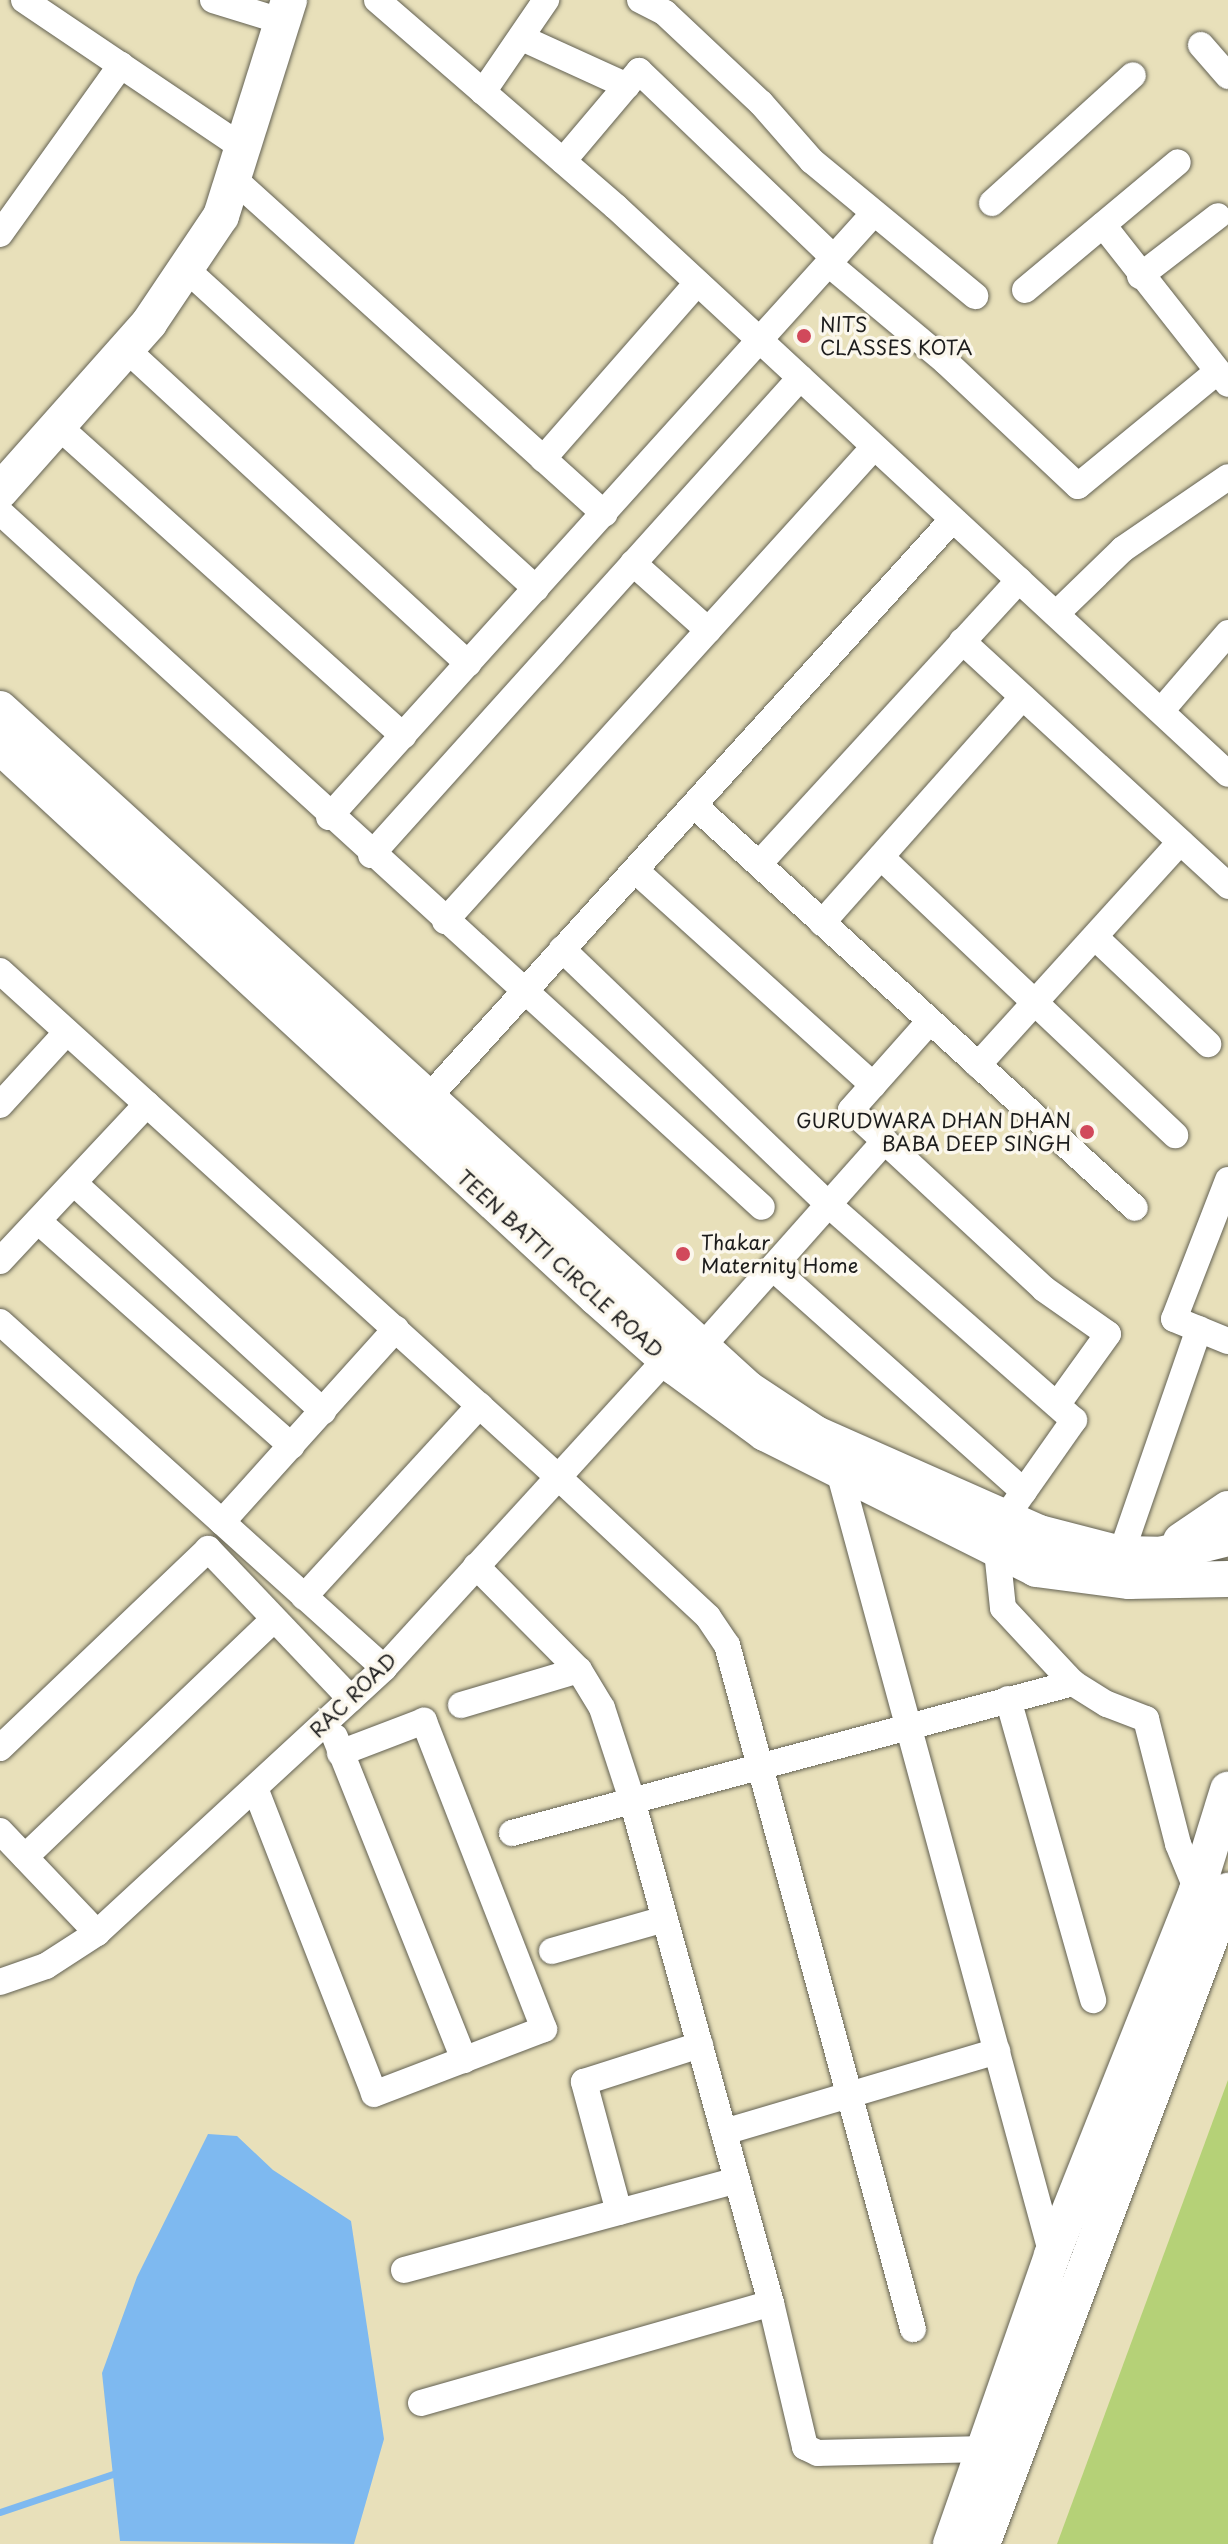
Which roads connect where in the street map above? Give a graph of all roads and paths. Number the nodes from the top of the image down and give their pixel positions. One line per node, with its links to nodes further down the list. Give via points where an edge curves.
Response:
1 (24, 0): 9 (street)
2 (213, 0): 6 (street)
3 (377, 0): 13 (street)
4 (546, 0): 7 (street)
5 (640, 0): 18 (street, via 665,13 761,103 812,161)
6 (287, 11): 16 (street)
7 (524, 39): 12 (street); 13 (street)
8 (1201, 45): 11 (street)
9 (121, 65): 16 (street); 21 (street)
10 (1133, 75): 17 (street)
11 (1228, 76)
12 (627, 86): 14 (street); 22 (street, via 639,71)
13 (483, 92): 14 (street)
14 (563, 161): 25 (street)
15 (1178, 162): 20 (street)
16 (240, 165): 23 (street, via 221,216); 34 (street)
17 (992, 203)
18 (873, 214): 22 (street); 27 (street)
19 (1218, 216): 24 (street)
20 (1103, 225): 24 (street); 26 (street)
21 (0, 234)
22 (831, 261): 28 (street); 31 (street, via 1078,486)
23 (186, 269): 29 (street); 42 (street)
24 (1140, 276): 31 (street)
25 (697, 283): 28 (street); 34 (street)
26 (1025, 290)
27 (975, 296)
28 (760, 341): 30 (street); 38 (street)
29 (126, 349): 32 (street); 47 (street)
30 (800, 378): 33 (street); 40 (street)
31 (1223, 378)
32 (58, 426): 36 (street); 51 (street)
33 (874, 447): 39 (street); 44 (street)
34 (543, 459): 38 (street)
35 (1228, 477): 43 (street, via 1123,549)
36 (0, 491)
37 (0, 512): 55 (street)
38 (604, 514): 42 (street)
39 (953, 519): 41 (street); 54 (street)
40 (633, 563): 44 (street); 57 (street)
41 (1019, 580): 43 (street); 46 (street)
42 (536, 589): 47 (street)
43 (1056, 614): 50 (street)
44 (708, 630): 62 (street)
45 (1228, 633): 50 (street)
46 (962, 641): 48 (street); 59 (street)
47 (468, 664): 51 (street)
48 (1023, 697): 56 (street); 58 (street)
49 (0, 709): 76 (street)
50 (1161, 711): 53 (street)
51 (403, 736): 55 (street)
52 (0, 746): 76 (street, TEEN BATTI CIRCLE ROAD)
53 (1226, 767)
54 (694, 805): 59 (street); 60 (street)
55 (329, 817): 57 (street)
56 (1180, 842): 61 (street); 64 (street)
57 (371, 855): 62 (street)
58 (881, 857): 63 (street); 68 (street)
59 (759, 864): 63 (street)
60 (635, 870): 65 (street); 73 (street)
61 (1228, 886)
62 (445, 921): 67 (street)
63 (822, 923): 69 (street)
64 (1095, 937): 68 (street); 71 (street)
65 (562, 949): 67 (street); 81 (street)
66 (0, 971): 70 (street)
67 (524, 992): 76 (street); 82 (street)
68 (1035, 1003): 72 (street); 77 (street)
69 (930, 1021): 72 (street); 73 (street)
70 (67, 1032): 74 (street); 75 (street)
71 (1208, 1044)
72 (978, 1065): 83 (street)
73 (873, 1085): 78 (street, via 851,1110)
74 (147, 1104): 80 (street); 88 (street)
75 (0, 1105)
76 (416, 1111): 91 (street); 92 (street, TEEN BATTI CIRCLE ROAD)
77 (1175, 1135)
78 (885, 1141): 81 (street); 94 (street, via 1044,1289 1108,1334)
79 (1228, 1180): 89 (street, via 1174,1319)
80 (74, 1183): 84 (street); 95 (street)
81 (829, 1205): 86 (street); 94 (street)
82 (762, 1207)
83 (1135, 1208)
84 (38, 1221): 85 (street); 96 (street)
85 (0, 1261)
86 (773, 1268): 91 (street); 100 (street)
87 (0, 1322): 101 (street)
88 (396, 1329): 93 (street); 95 (street)
89 (1199, 1329): 90 (street); 103 (street)
90 (1228, 1341)
91 (701, 1348): 97 (street)
92 (666, 1359): 97 (street, TEEN BATTI CIRCLE ROAD, via 765,1433); 98 (street, RAC ROAD)
93 (480, 1405): 98 (street); 107 (street)
94 (1057, 1405): 100 (street, via 1074,1420)
95 (323, 1411): 96 (street)
96 (291, 1446): 101 (street)
97 (836, 1458): 100 (street, TEEN BATTI CIRCLE ROAD); 116 (street)
98 (558, 1477): 105 (street, RAC ROAD); 119 (street, via 708,1617 727,1645)
99 (1228, 1509): 104 (street)
100 (1009, 1520): 103 (street); 106 (street, TEEN BATTI CIRCLE ROAD, via 1036,1569 1086,1578); 111 (street, via 1003,1608)
101 (222, 1522): 107 (street)
102 (1228, 1538): 104 (street)
103 (1121, 1554): 104 (street)
104 (1160, 1555)
105 (476, 1566): 109 (street, RAC ROAD); 110 (street)
106 (1228, 1579)
107 (304, 1597): 109 (street)
108 (274, 1619): 112 (street); 117 (street, via 208,1549); 125 (street)
109 (384, 1668): 112 (street, RAC ROAD)
110 (579, 1670): 114 (street); 122 (street, via 602,1708)
111 (1073, 1683): 113 (street); 126 (street, via 1146,1719 1178,1844)
112 (351, 1699): 115 (street, RAC ROAD)
113 (1008, 1699): 116 (street); 131 (street)
114 (461, 1705)
115 (330, 1718): 118 (street); 120 (street, RAC ROAD)
116 (906, 1724): 119 (street); 133 (street)
117 (0, 1748)
118 (340, 1753): 134 (street); 134 (street, via 424,1721 544,2029)
119 (759, 1764): 122 (street); 135 (street)
120 (255, 1788): 128 (street, RAC ROAD); 134 (street, via 374,2094)
121 (1228, 1790): 126 (street)
122 (632, 1800): 124 (street); 127 (street)
123 (0, 1831): 125 (street)
124 (512, 1833)
125 (25, 1857): 128 (street)
126 (1212, 1891): 139 (street); 146 (street)
127 (665, 1919): 129 (street); 132 (street)
128 (97, 1933): 130 (street, RAC ROAD, via 46,1966)
129 (552, 1951)
130 (0, 1982)
131 (1093, 2000)
132 (700, 2045): 136 (street); 138 (street, via 584,2082)
133 (997, 2051): 135 (street); 139 (street)
134 (464, 2060)
135 (849, 2095): 136 (street); 142 (street)
136 (724, 2132): 137 (street)
137 (737, 2180): 138 (street); 141 (street)
138 (619, 2212): 140 (street)
139 (1052, 2255): 144 (street)
140 (404, 2270)
141 (771, 2303): 143 (street); 144 (street, via 790,2398 811,2451)
142 (913, 2329)
143 (421, 2403)
144 (983, 2449): 145 (street)
145 (951, 2544)
146 (982, 2544)

